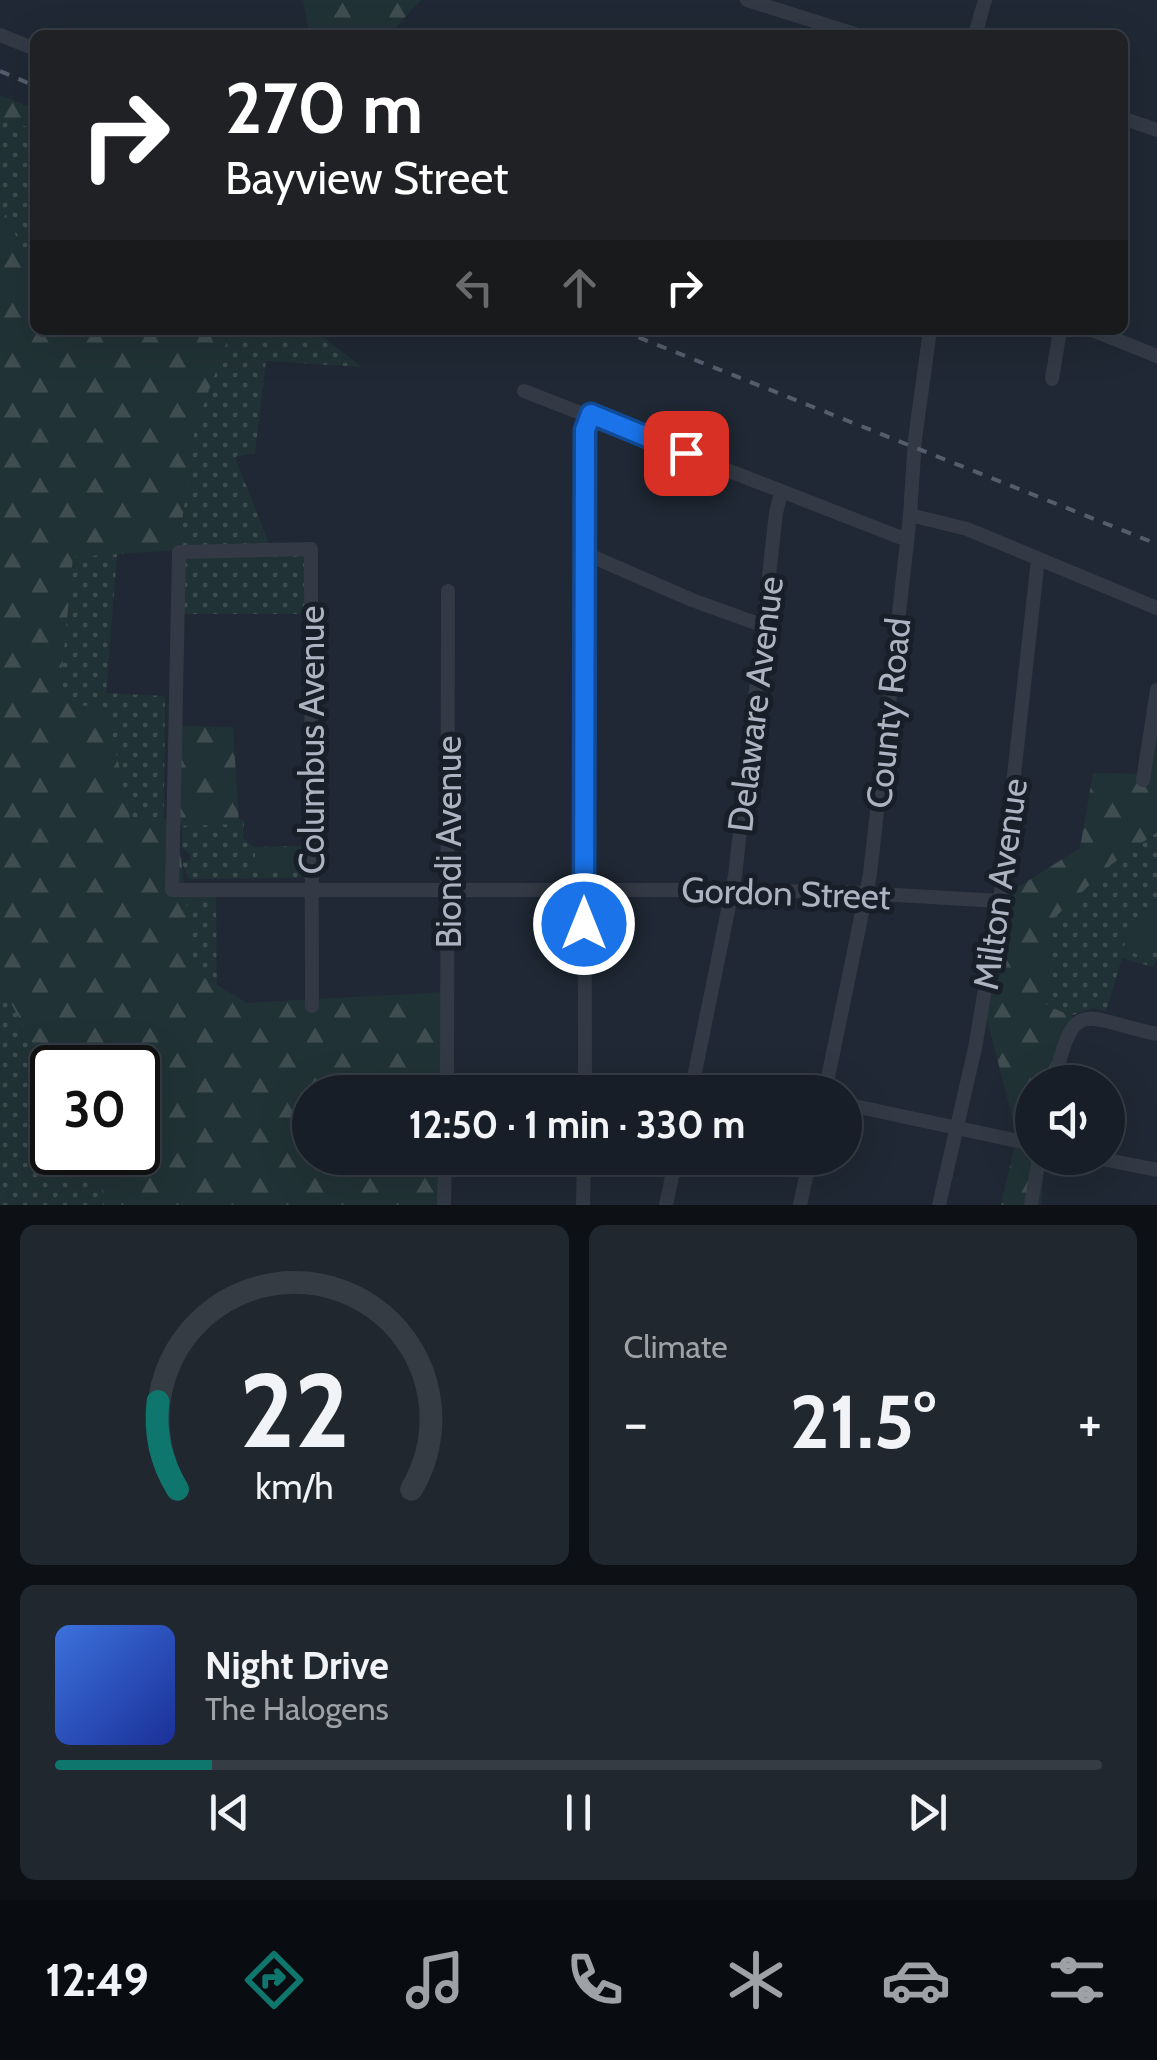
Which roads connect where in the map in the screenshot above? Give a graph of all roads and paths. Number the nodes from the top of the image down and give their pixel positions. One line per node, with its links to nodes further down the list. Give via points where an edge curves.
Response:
1 (748, 0): 3 (street)
2 (985, 0): 4 (street)
3 (834, 30)
4 (976, 30)
5 (0, 35): 6 (street)
6 (30, 47)
7 (1128, 120): 8 (street)
8 (1157, 130)
9 (929, 335): 17 (street, County Road)
10 (1059, 335): 13 (street)
11 (1104, 335): 12 (street)
12 (1157, 356)
13 (1052, 379)
14 (524, 391): 15 (street)
15 (591, 414): 16 (street); 19 (street, via 584,447)
16 (782, 492): 18 (street); 23 (street, Delaware Avenue)
17 (910, 514): 18 (street, County Road); 20 (street)
18 (907, 540): 31 (street, County Road)
19 (584, 553): 23 (street); 28 (street)
20 (1038, 559): 22 (street); 32 (street, Milton Avenue)
21 (448, 591): 30 (street, Biondi Avenue)
22 (1157, 608)
23 (764, 626): 29 (street, Delaware Avenue)
24 (1157, 690): 25 (street)
25 (1143, 780)
26 (172, 890): 27 (street, Gordon Street); 27 (street, Columbus Avenue, via 179,552 311,549)
27 (312, 890): 30 (street, Gordon Street); 33 (street, Columbus Avenue)
28 (584, 890): 29 (street, Gordon Street); 30 (street, Gordon Street); 37 (street)
29 (732, 890): 31 (street, Gordon Street); 38 (street, Delaware Avenue)
30 (449, 891): 36 (street, Biondi Avenue)
31 (866, 894): 32 (street, Gordon Street); 39 (street, County Road)
32 (1000, 901): 41 (street, Milton Avenue)
33 (312, 1006)
34 (1157, 1034): 35 (street, via 1082,1019 1067,1033)
35 (1058, 1065)
36 (447, 1075)
37 (585, 1075)
38 (694, 1075)
39 (828, 1075)
40 (862, 1108): 41 (street)
41 (956, 1127): 42 (street); 54 (street, Milton Avenue)
42 (1015, 1140)
43 (1125, 1163): 44 (street)
44 (1157, 1170)
45 (445, 1175): 50 (street)
46 (584, 1175): 51 (street)
47 (672, 1175): 52 (street)
48 (806, 1175): 53 (street)
49 (1035, 1175): 55 (street)
50 (444, 1205)
51 (583, 1205)
52 (666, 1205)
53 (800, 1205)
54 (939, 1205)
55 (1031, 1205)

